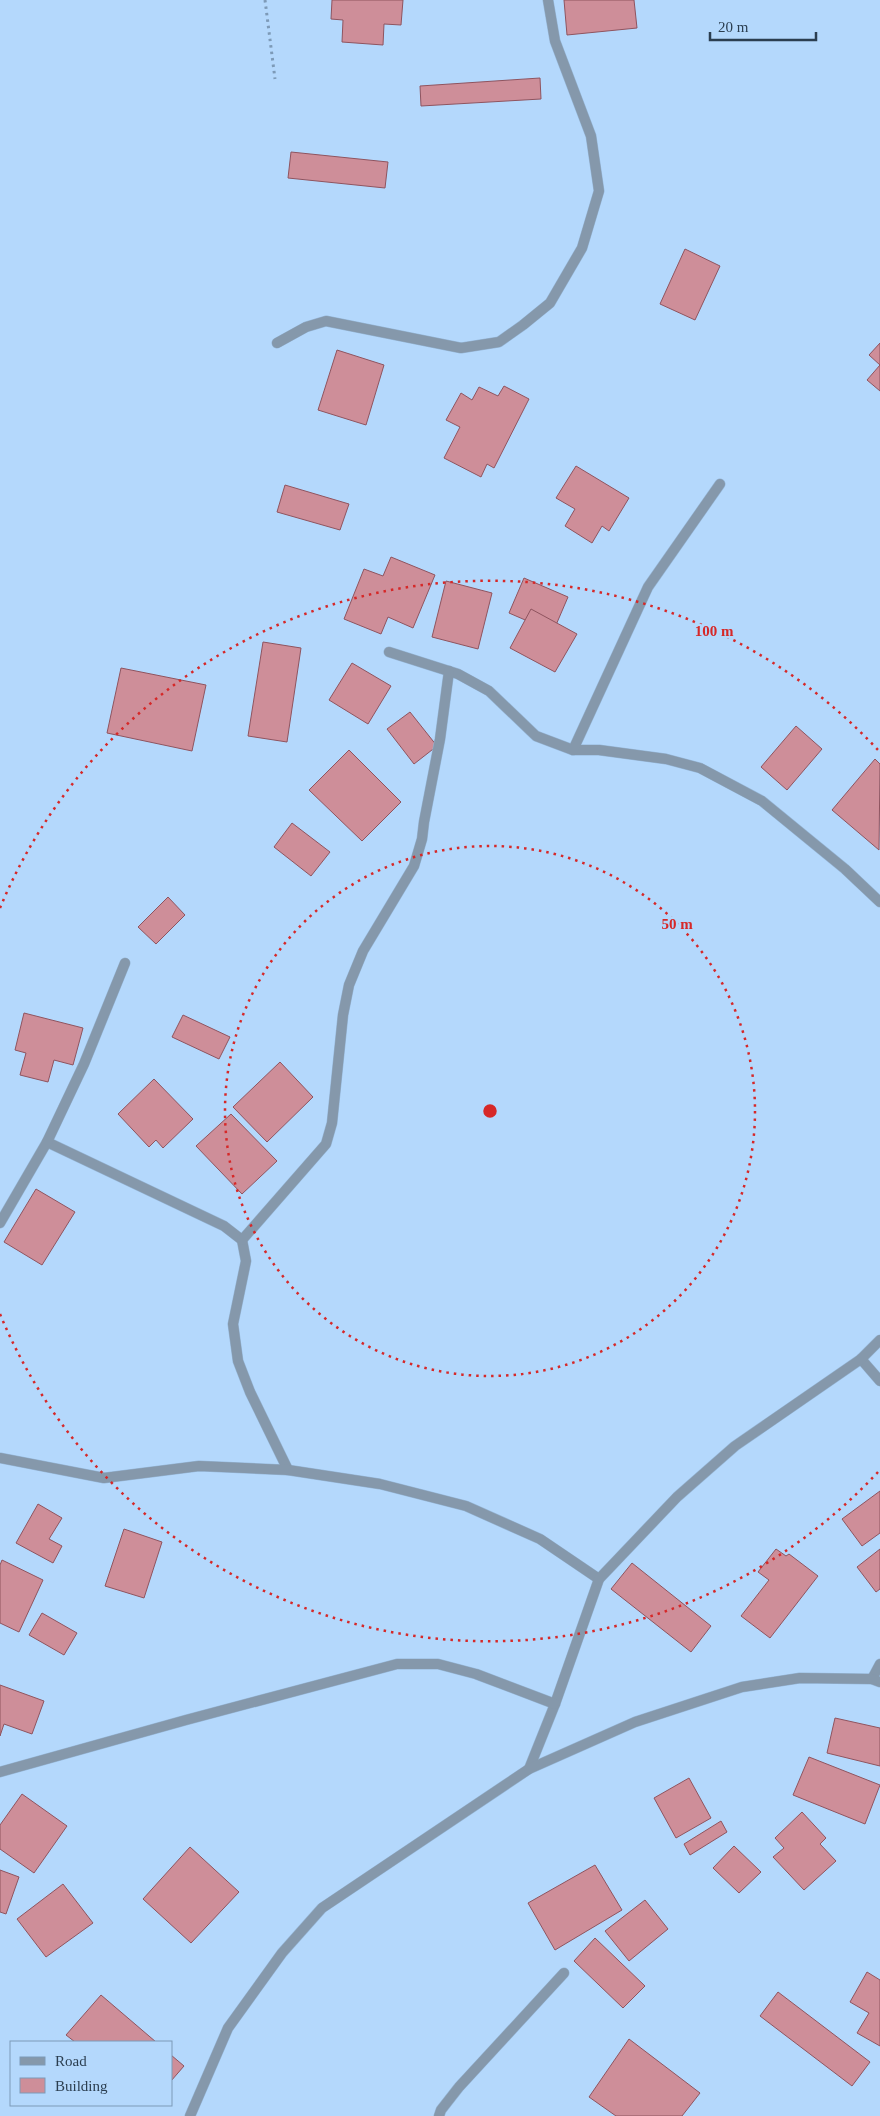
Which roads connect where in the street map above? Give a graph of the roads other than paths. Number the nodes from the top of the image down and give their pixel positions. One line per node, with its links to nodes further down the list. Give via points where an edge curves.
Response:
1 (548, 0): 2 (street, via 555,41 591,136 599,191 582,248 550,303 499,342 460,348 326,321 306,327)
2 (277, 343)
3 (720, 484): 6 (street, via 648,587)
4 (389, 652): 5 (street)
5 (449, 671): 6 (street, via 489,691 536,736); 11 (street, via 422,840 414,866 363,951 349,985 332,1123 326,1144)
6 (573, 750): 7 (street, via 599,750 666,759 700,768 762,801 846,869)
7 (880, 902)
8 (125, 963): 9 (street)
9 (48, 1142): 10 (street); 11 (street, via 224,1226)
10 (0, 1223)
11 (242, 1240): 16 (street, via 246,1261 233,1324 238,1361)
12 (880, 1340): 13 (street)
13 (861, 1359): 14 (street); 17 (street, via 735,1446 677,1497)
14 (880, 1381)
15 (0, 1458): 16 (street, via 104,1478 199,1466)
16 (288, 1470): 17 (street, via 380,1484 466,1506 540,1539)
17 (599, 1579): 20 (street)
18 (880, 1664): 19 (street)
19 (876, 1680): 21 (street, via 800,1678 742,1687 635,1722)
20 (555, 1704): 21 (street); 22 (street, via 476,1674 438,1664 397,1664)
21 (529, 1768): 24 (street, via 322,1908 282,1952 228,2028)
22 (0, 1772)
23 (564, 1973): 25 (street, via 459,2087)
24 (190, 2116)
25 (440, 2116)

